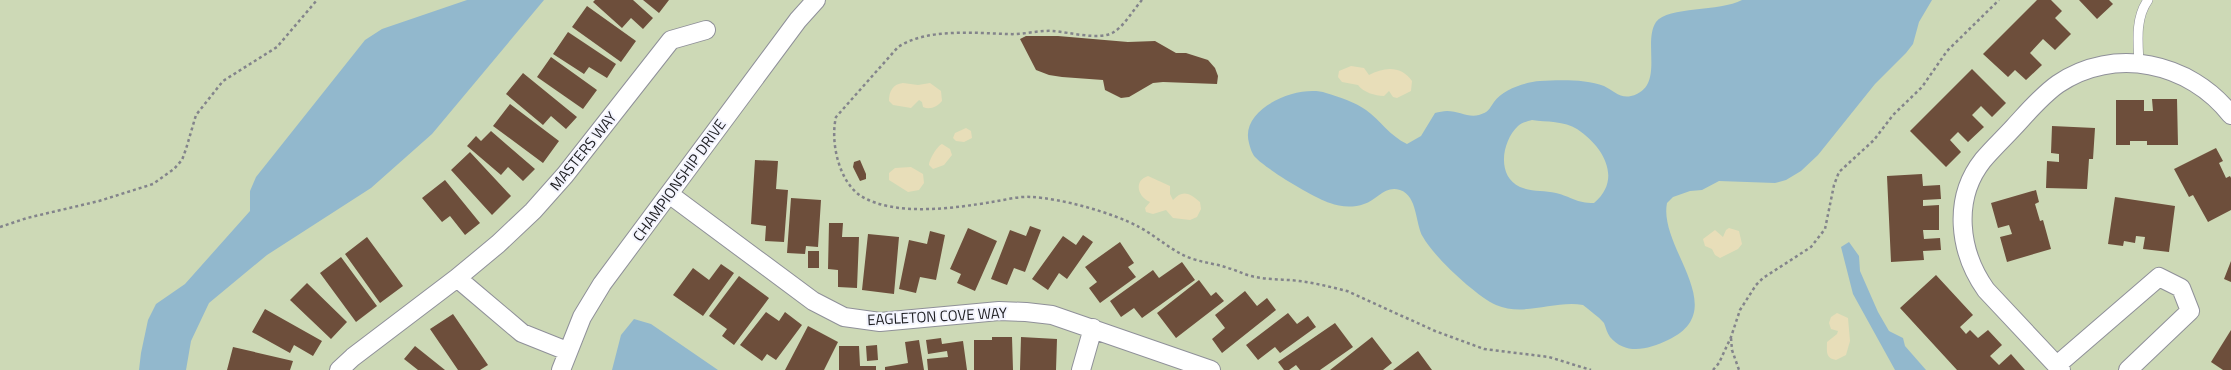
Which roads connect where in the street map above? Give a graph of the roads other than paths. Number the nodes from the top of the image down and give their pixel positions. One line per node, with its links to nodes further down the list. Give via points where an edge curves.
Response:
1 (816, 0): 6 (street, CHAMPIONSHIP DRIVE, via 798,20)
2 (2148, 0): 4 (lane, via 2139,23)
3 (706, 30): 7 (street, MASTERS WAY, via 671,40 551,190 498,244)
4 (2138, 63): 5 (street, via 2177,73 2196,82); 10 (street, via 2096,67 2058,84 2041,98 1982,161 1966,196 1962,220 1964,244 1977,278)
5 (2231, 115)
6 (668, 194): 8 (street, EAGLETON COVE WAY, via 814,302 844,317 880,322 999,311 1026,312 1052,315); 9 (street, CHAMPIONSHIP DRIVE, via 602,284 582,317)
7 (457, 278): 9 (street, via 522,333); 11 (street, MASTERS WAY)
8 (1093, 328): 13 (street); 14 (street, EAGLETON COVE WAY)
9 (567, 351): 12 (street, CHAMPIONSHIP DRIVE)
10 (2059, 368): 15 (street, via 2159,277 2181,288 2190,311)
11 (339, 370)
12 (561, 370)
13 (1081, 370)
14 (1212, 370)
15 (2128, 370)

